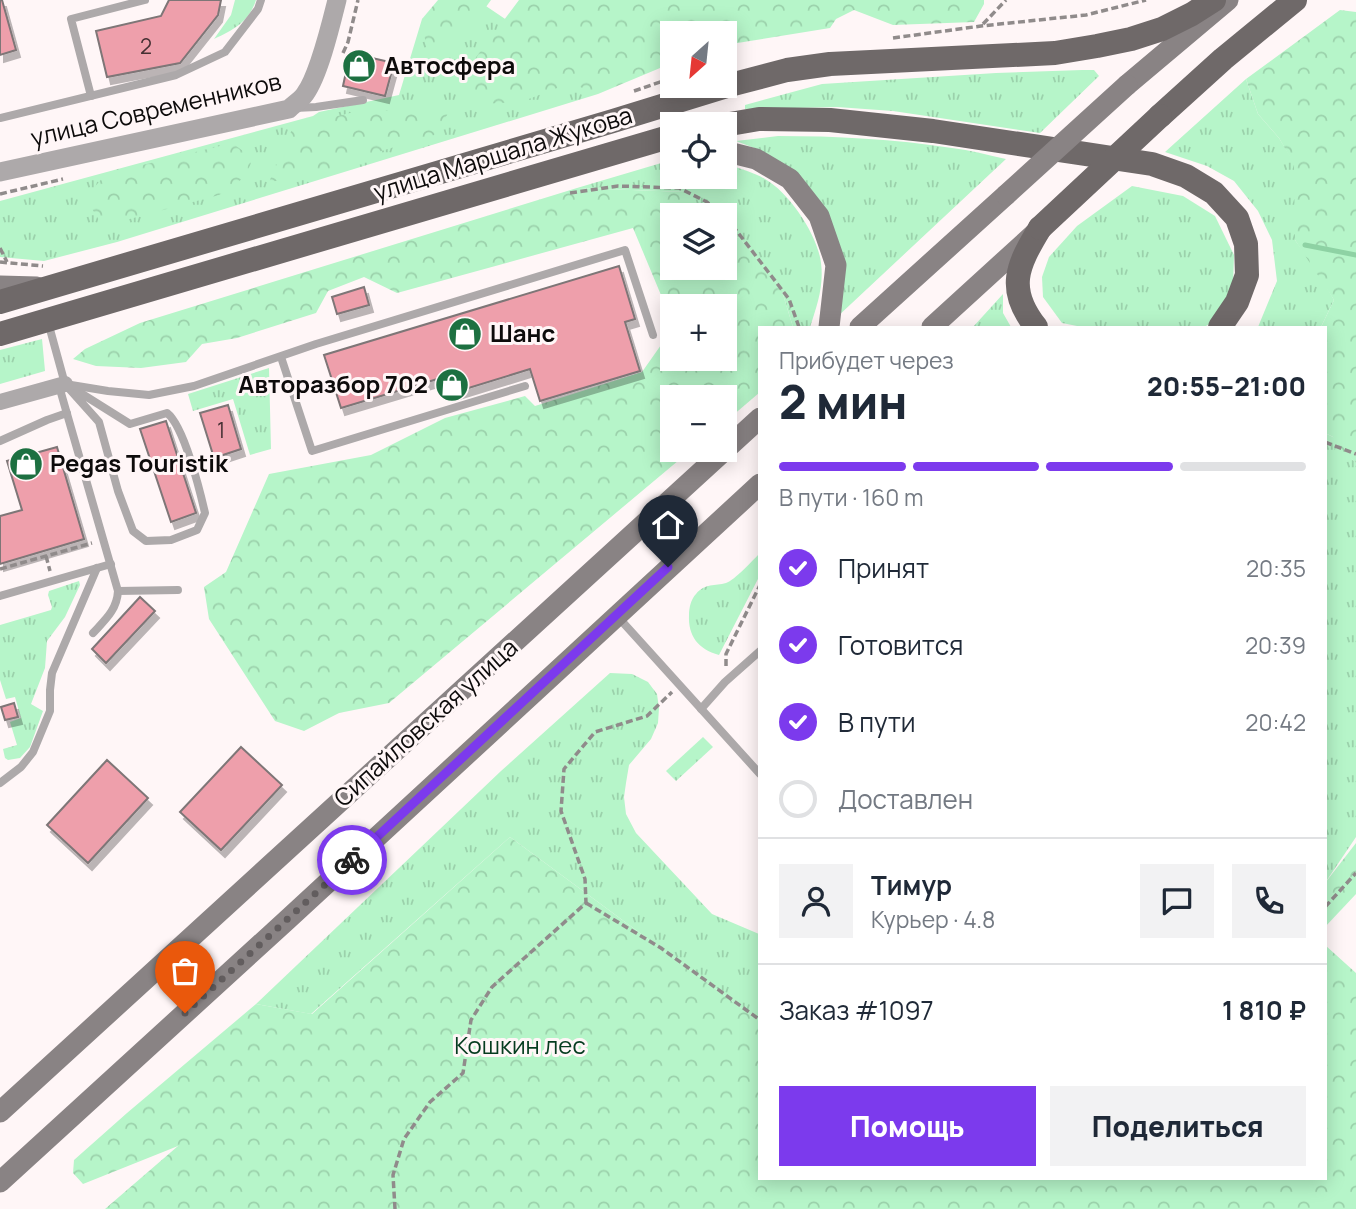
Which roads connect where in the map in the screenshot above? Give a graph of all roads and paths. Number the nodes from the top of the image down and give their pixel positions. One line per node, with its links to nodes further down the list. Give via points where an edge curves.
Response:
1 (145, 0): 11 (lane, via 71,19)
2 (261, 0): 11 (lane, via 225,52 176,75)
3 (337, 0): 13 (street, улица Современников, via 311,83)
4 (1006, 0): 9 (path)
5 (1146, 0): 9 (path, via 1086,15)
6 (1214, 0): 28 (main road, улица Маршала Жукова, via 1162,29 1086,48 787,70)
7 (1228, 0): 33 (main road, bridge)
8 (1295, 0): 23 (main road, bridge, via 1223,59)
9 (981, 26): 10 (path)
10 (887, 39)
11 (91, 96): 14 (lane)
12 (363, 100): 13 (lane)
13 (289, 109): 20 (street, улица Современников)
14 (0, 118)
15 (737, 123): 36 (main road, via 830,120 933,131 1152,164 1186,176 1214,193 1237,218 1246,244 1247,275)
16 (660, 138): 18 (main road, улица Маршала Жукова)
17 (660, 144): 18 (main road)
18 (636, 145): 30 (main road, улица Маршала Жукова)
19 (737, 154): 32 (main road, via 756,159 790,179 819,216 836,265)
20 (0, 172)
21 (569, 193): 22 (path, via 618,186 679,188)
22 (708, 203)
23 (1040, 228): 34 (main road); 35 (main road, via 1019,270 1018,292)
24 (737, 231): 31 (path, via 789,299)
25 (0, 248): 26 (path)
26 (7, 263)
27 (0, 286): 28 (main road)
28 (57, 286): 29 (main road, улица Маршала Жукова)
29 (0, 302)
30 (47, 321): 37 (main road, улица Маршала Жукова); 40 (lane)
31 (799, 326)
32 (829, 326)
33 (861, 326)
34 (933, 326)
35 (1035, 326)
36 (1221, 326)
37 (0, 334)
38 (653, 335): 39 (lane, via 625,250)
39 (281, 357): 40 (lane, via 149,396); 41 (lane, via 312,451)
40 (62, 385): 40 (lane, via 99,422 133,531 146,541 171,540 197,530 205,513 173,417 167,413 130,424); 42 (street); 43 (lane)
41 (525, 386)
42 (0, 402)
43 (67, 413): 45 (lane); 50 (lane)
44 (758, 420): 70 (main road, Сипайловская улица)
45 (0, 442)
46 (1327, 443): 47 (path)
47 (1356, 454)
48 (758, 486): 57 (main road, Сипайловская улица)
49 (95, 542): 52 (path)
50 (111, 564): 51 (lane); 55 (lane)
51 (97, 568): 56 (lane); 65 (lane, via 52,673 50,711 33,752)
52 (0, 569)
53 (758, 589): 60 (path, via 726,654)
54 (178, 590): 55 (lane)
55 (118, 591): 58 (lane, via 111,614)
56 (0, 596)
57 (616, 615): 61 (lane); 71 (main road, Сипайловская улица)
58 (93, 633)
59 (758, 653): 60 (lane)
60 (725, 682): 62 (lane)
61 (680, 685): 62 (lane); 67 (path, via 647,716 595,732 564,769 561,811 585,879)
62 (701, 709): 64 (lane)
63 (0, 771): 65 (lane)
64 (758, 772)
65 (1, 782)
66 (1356, 873): 68 (path)
67 (586, 904): 69 (path, via 661,948); 72 (path, via 492,987 471,1020 463,1073 430,1102 404,1139 393,1175)
68 (1327, 905)
69 (758, 1019)
70 (0, 1112)
71 (0, 1182)
72 (395, 1209)

